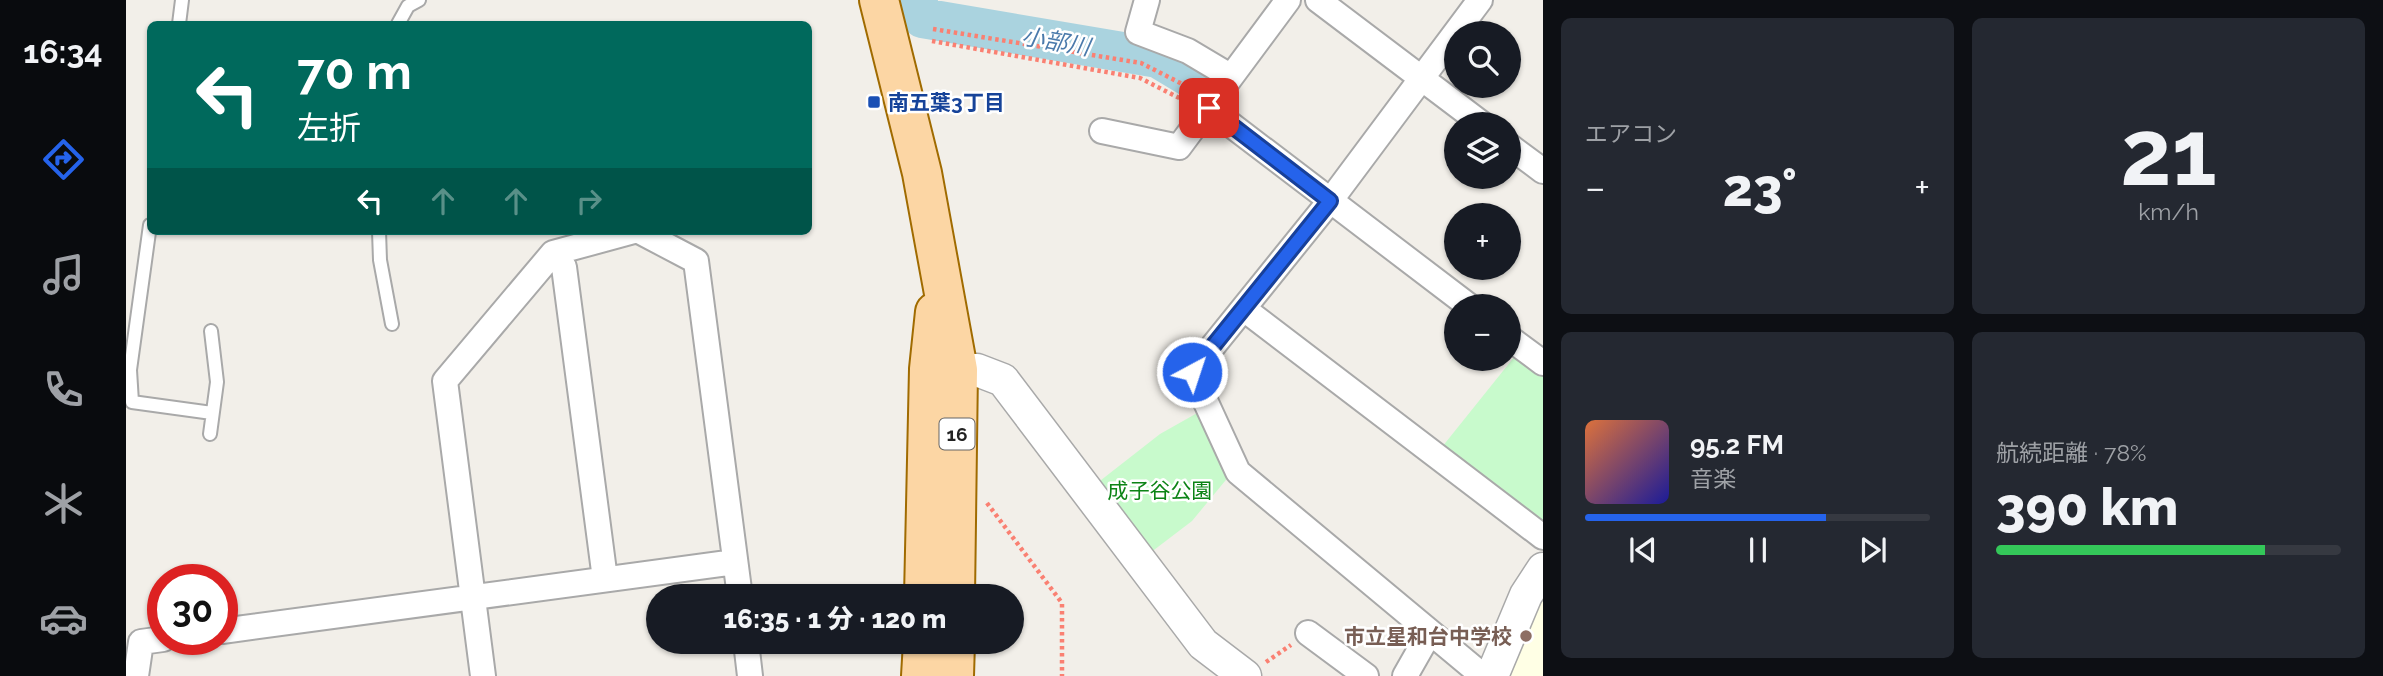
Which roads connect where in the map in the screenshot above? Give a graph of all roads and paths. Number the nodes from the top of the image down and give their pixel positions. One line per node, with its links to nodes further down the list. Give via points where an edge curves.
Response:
1 (183, 0): 8 (lane)
2 (419, 0): 9 (lane, via 408,6)
3 (879, 0): 32 (main road, 16, via 922,173 940,272)
4 (1147, 0): 12 (street, via 1138,32 1188,51)
5 (1288, 0): 12 (street)
6 (1318, 0): 13 (street)
7 (1480, 0): 13 (street)
8 (180, 21)
9 (400, 21)
10 (933, 29): 14 (path, via 1141,63 1197,91)
11 (932, 41): 14 (path, via 1140,78 1191,104)
12 (1230, 76): 14 (street)
13 (1422, 78): 15 (street); 19 (street)
14 (1209, 108): 16 (street, via 1179,147); 19 (street)
15 (1466, 112)
16 (1102, 131)
17 (1521, 155): 18 (street)
18 (1543, 172)
19 (1330, 201): 25 (street); 26 (street)
20 (148, 235): 31 (lane)
21 (379, 235): 27 (lane)
22 (619, 235): 24 (street)
23 (647, 235): 37 (street, via 696,261)
24 (553, 253): 39 (street, via 564,267); 43 (street, via 445,381)
25 (1453, 294)
26 (1244, 309): 36 (street); 45 (street, via 1192,372 1238,472)
27 (392, 324)
28 (211, 331): 33 (lane, via 217,382)
29 (1521, 347): 30 (street)
30 (1543, 363)
31 (128, 370): 33 (lane, via 132,402)
32 (944, 370): 41 (main road, 16); 42 (main road, 16); 51 (street, via 977,370 1003,380 1203,644)
33 (212, 413): 34 (lane)
34 (210, 434)
35 (985, 500): 57 (path, via 1062,603)
36 (1543, 537)
37 (735, 562): 39 (street); 40 (street)
38 (1543, 569): 61 (street, via 1526,596)
39 (604, 579): 43 (street)
40 (738, 584)
41 (925, 584)
42 (954, 584)
43 (472, 597): 44 (street); 53 (street)
44 (238, 629)
45 (1430, 632): 59 (street); 60 (street)
46 (1308, 633): 51 (path); 58 (street)
47 (147, 641): 52 (street, via 141,642)
48 (747, 654): 54 (street)
49 (922, 654): 55 (main road)
50 (955, 654): 56 (main road)
51 (1251, 672)
52 (136, 676)
53 (483, 676)
54 (750, 676)
55 (921, 676)
56 (954, 676)
57 (1062, 676)
58 (1366, 676)
59 (1405, 676)
60 (1483, 676)
61 (1492, 676)

